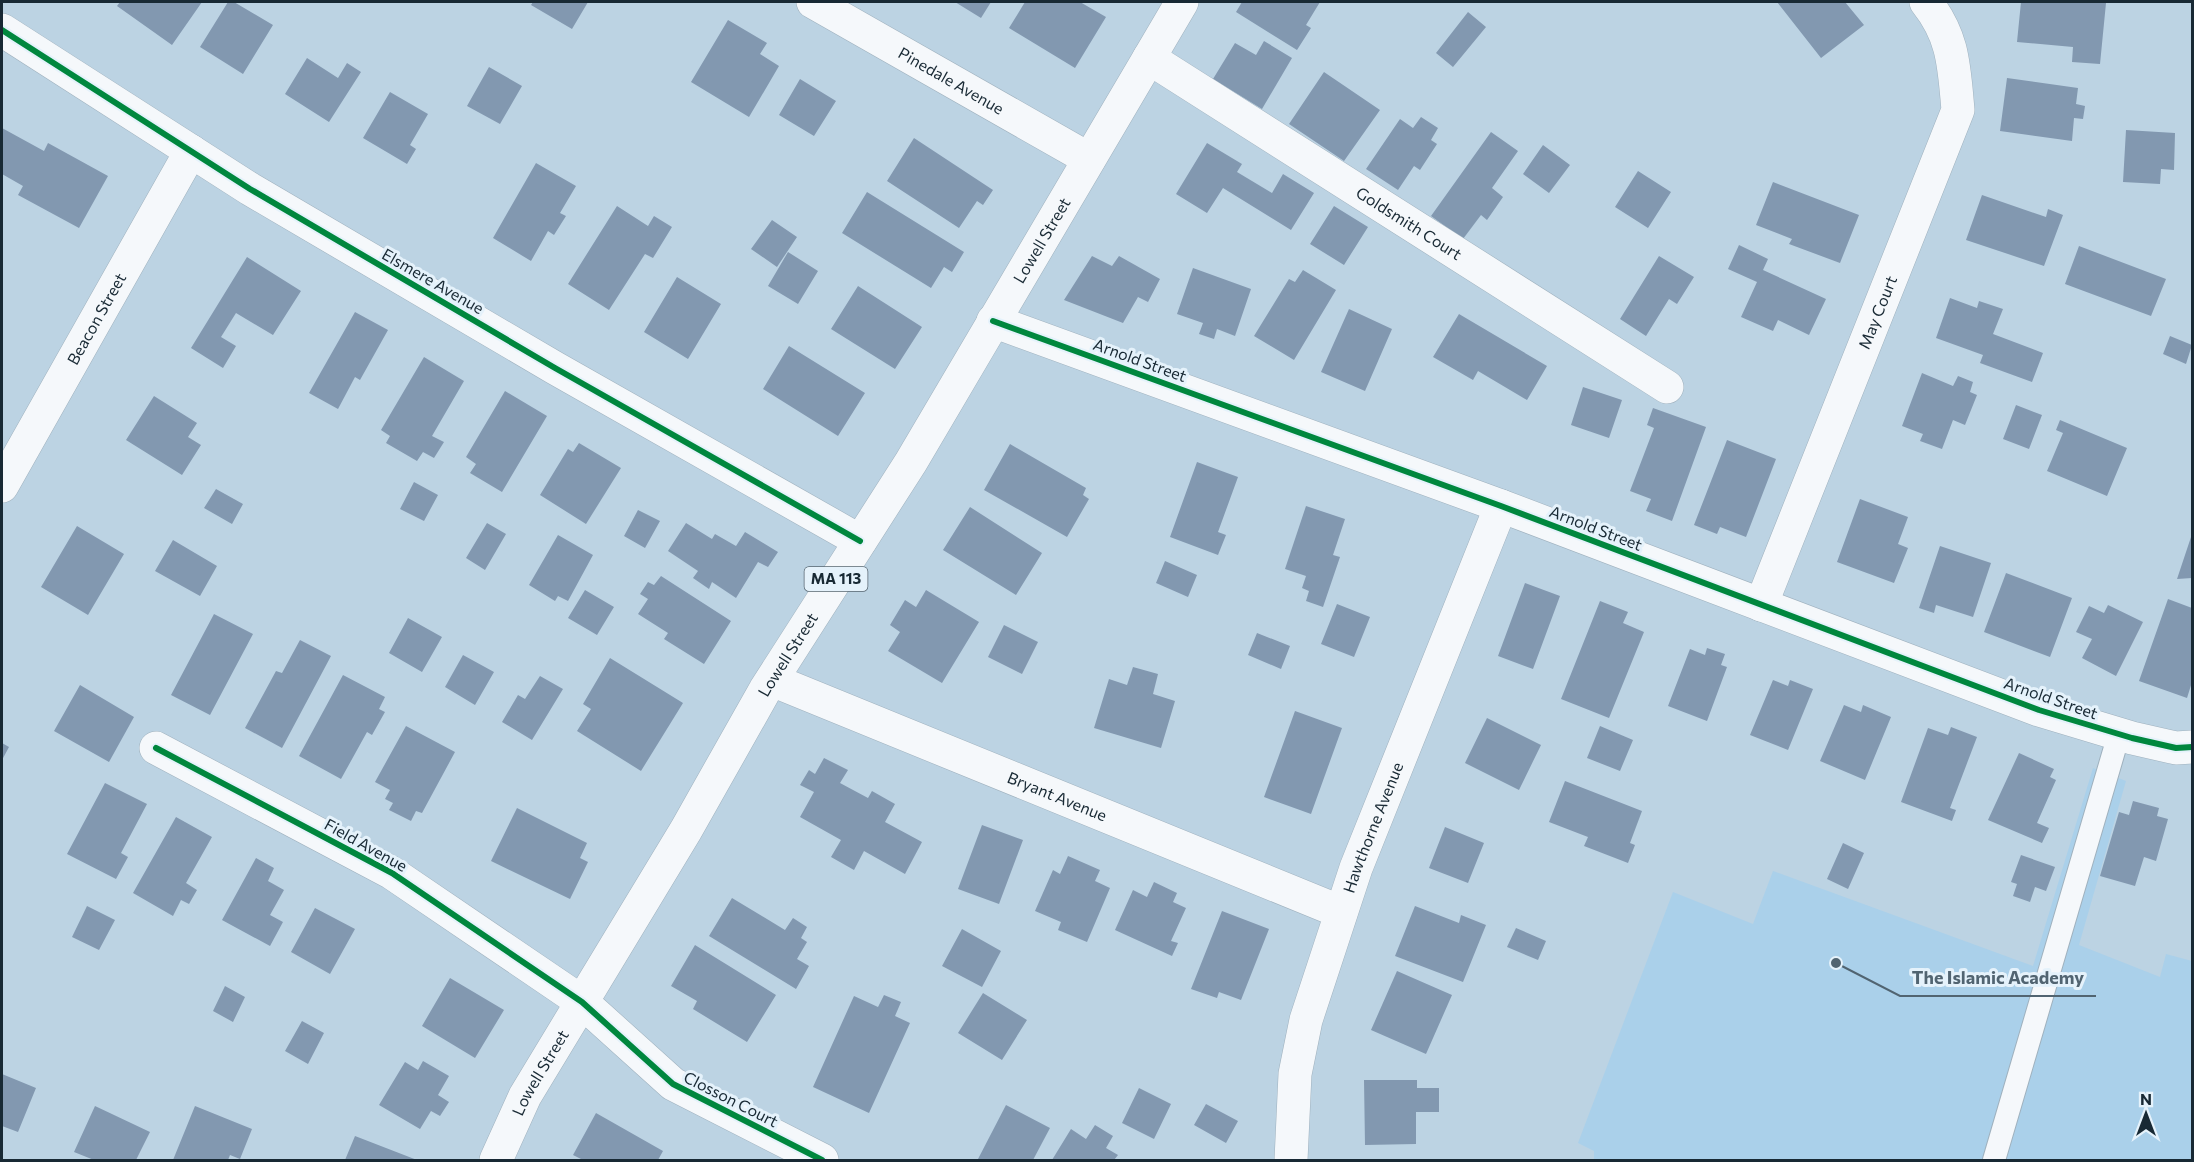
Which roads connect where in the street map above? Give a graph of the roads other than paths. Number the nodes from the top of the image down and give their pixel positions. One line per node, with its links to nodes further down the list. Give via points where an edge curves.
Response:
1 (813, 2): 7 (street, Pinedale Avenue)
2 (1182, 2): 5 (street, Lowell Street / MA 113)
3 (1932, 9): 13 (street, May Court, via 1953,56 1958,110)
4 (2, 30): 6 (street, Elsmere Avenue)
5 (1149, 58): 7 (street, Lowell Street / MA 113); 9 (street, Goldsmith Court)
6 (191, 151): 10 (street, Beacon Street); 12 (street, Elsmere Avenue, via 555,368)
7 (1089, 159): 8 (street, Lowell Street / MA 113)
8 (993, 321): 11 (street, Arnold Street); 12 (street, Lowell Street / MA 113)
9 (1667, 387)
10 (2, 486)
11 (1501, 506): 13 (street, Arnold Street); 18 (street, Hawthorne Avenue)
12 (860, 541): 14 (street, Lowell Street / MA 113)
13 (1761, 605): 15 (street, Arnold Street, via 2039,710)
14 (771, 680): 18 (street, Bryant Avenue); 19 (street, Lowell Street / MA 113)
15 (2119, 734): 16 (street, Arnold Street, via 2176,748); 23 (lane)
16 (2193, 747)
17 (156, 748): 19 (street, Field Avenue, via 392,873)
18 (1341, 912): 22 (street, Hawthorne Avenue, via 1306,1020 1295,1074)
19 (582, 1002): 20 (street, Lowell Street / MA 113, via 525,1096); 21 (street, Closson Court, via 673,1084)
20 (496, 1161)
21 (822, 1161)
22 (1291, 1161)
23 (1994, 1161)

